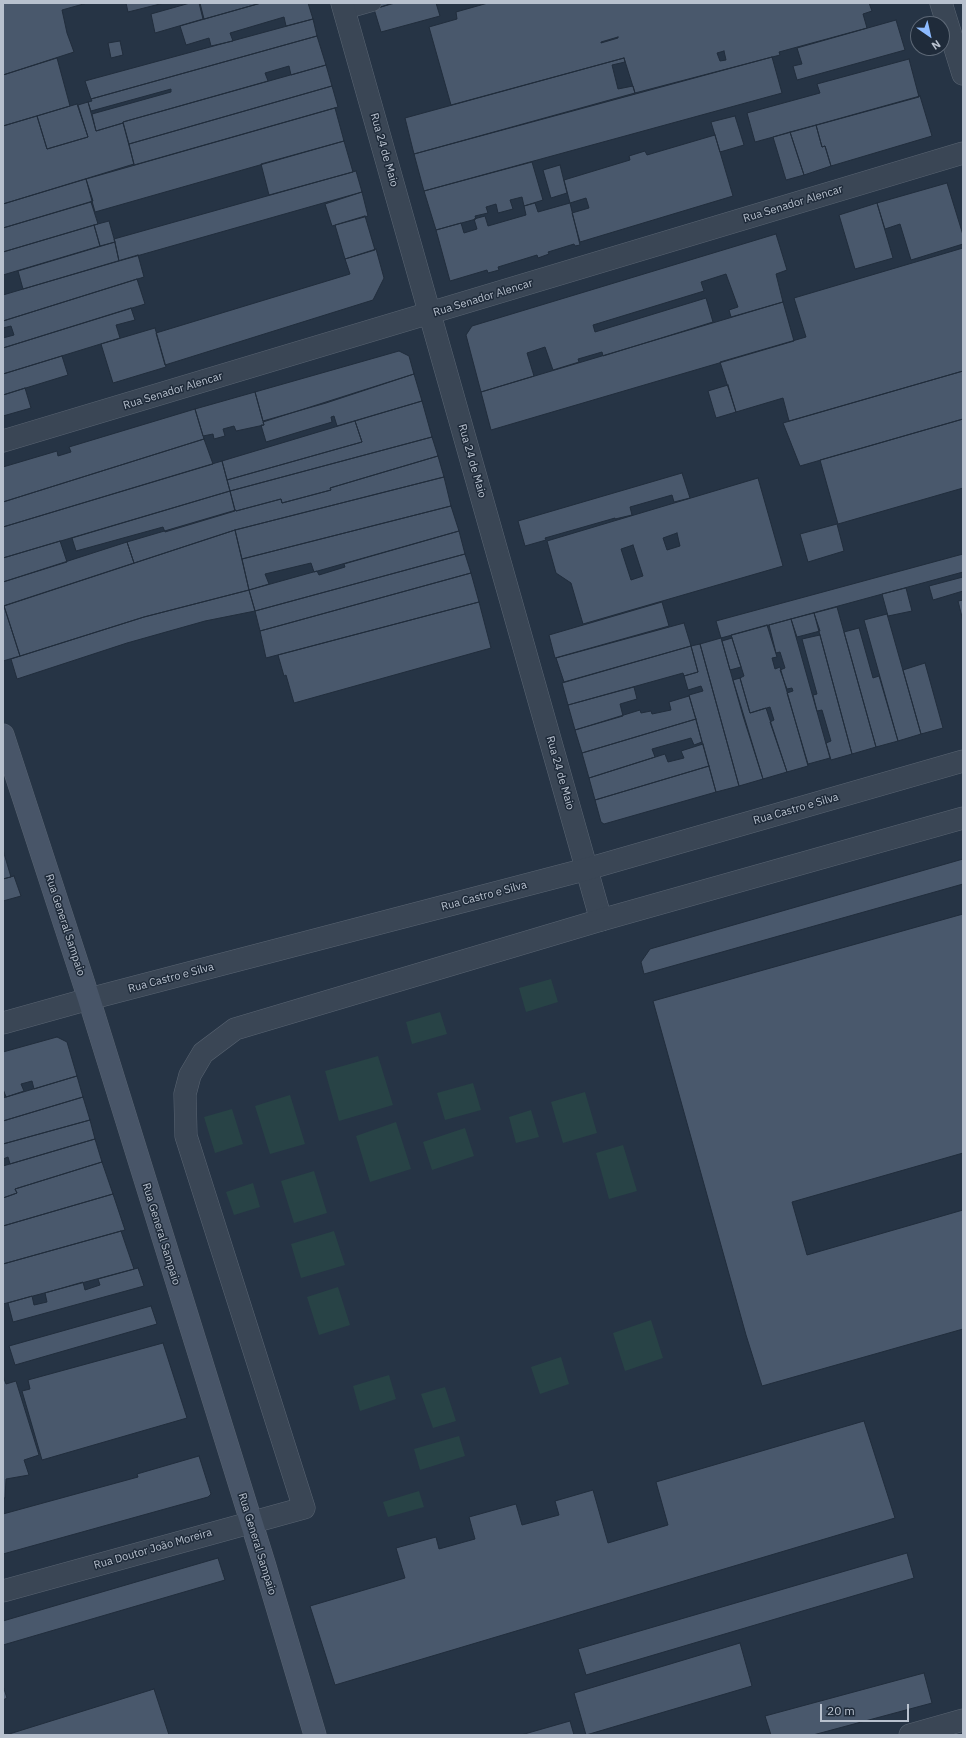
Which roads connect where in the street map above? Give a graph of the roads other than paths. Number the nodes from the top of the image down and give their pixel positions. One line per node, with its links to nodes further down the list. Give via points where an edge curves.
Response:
1 (941, 3): 4 (street)
2 (373, 4): 3 (lane)
3 (344, 7): 6 (street, Rua 24 de Maio)
4 (963, 74)
5 (963, 153): 6 (street, Rua Senador Alencar)
6 (430, 314): 7 (street, Rua Senador Alencar); 11 (street, Rua 24 de Maio)
7 (3, 441)
8 (3, 735): 13 (main road, Rua General Sampaio)
9 (963, 760): 11 (street, Rua Castro e Silva)
10 (963, 818): 12 (street)
11 (587, 869): 12 (street, Rua 24 de Maio); 13 (street, Rua Castro e Silva)
12 (601, 920): 15 (street, Rua Doutor João Moreira, via 235,1029 203,1053 190,1075 185,1094 186,1136 304,1508)
13 (89, 999): 14 (street, Rua Castro e Silva); 15 (main road, Rua General Sampaio)
14 (3, 1023)
15 (250, 1522): 16 (street, Rua Doutor João Moreira); 18 (main road, Rua General Sampaio)
16 (3, 1591)
17 (963, 1720): 19 (street)
18 (316, 1735)
19 (910, 1735)

